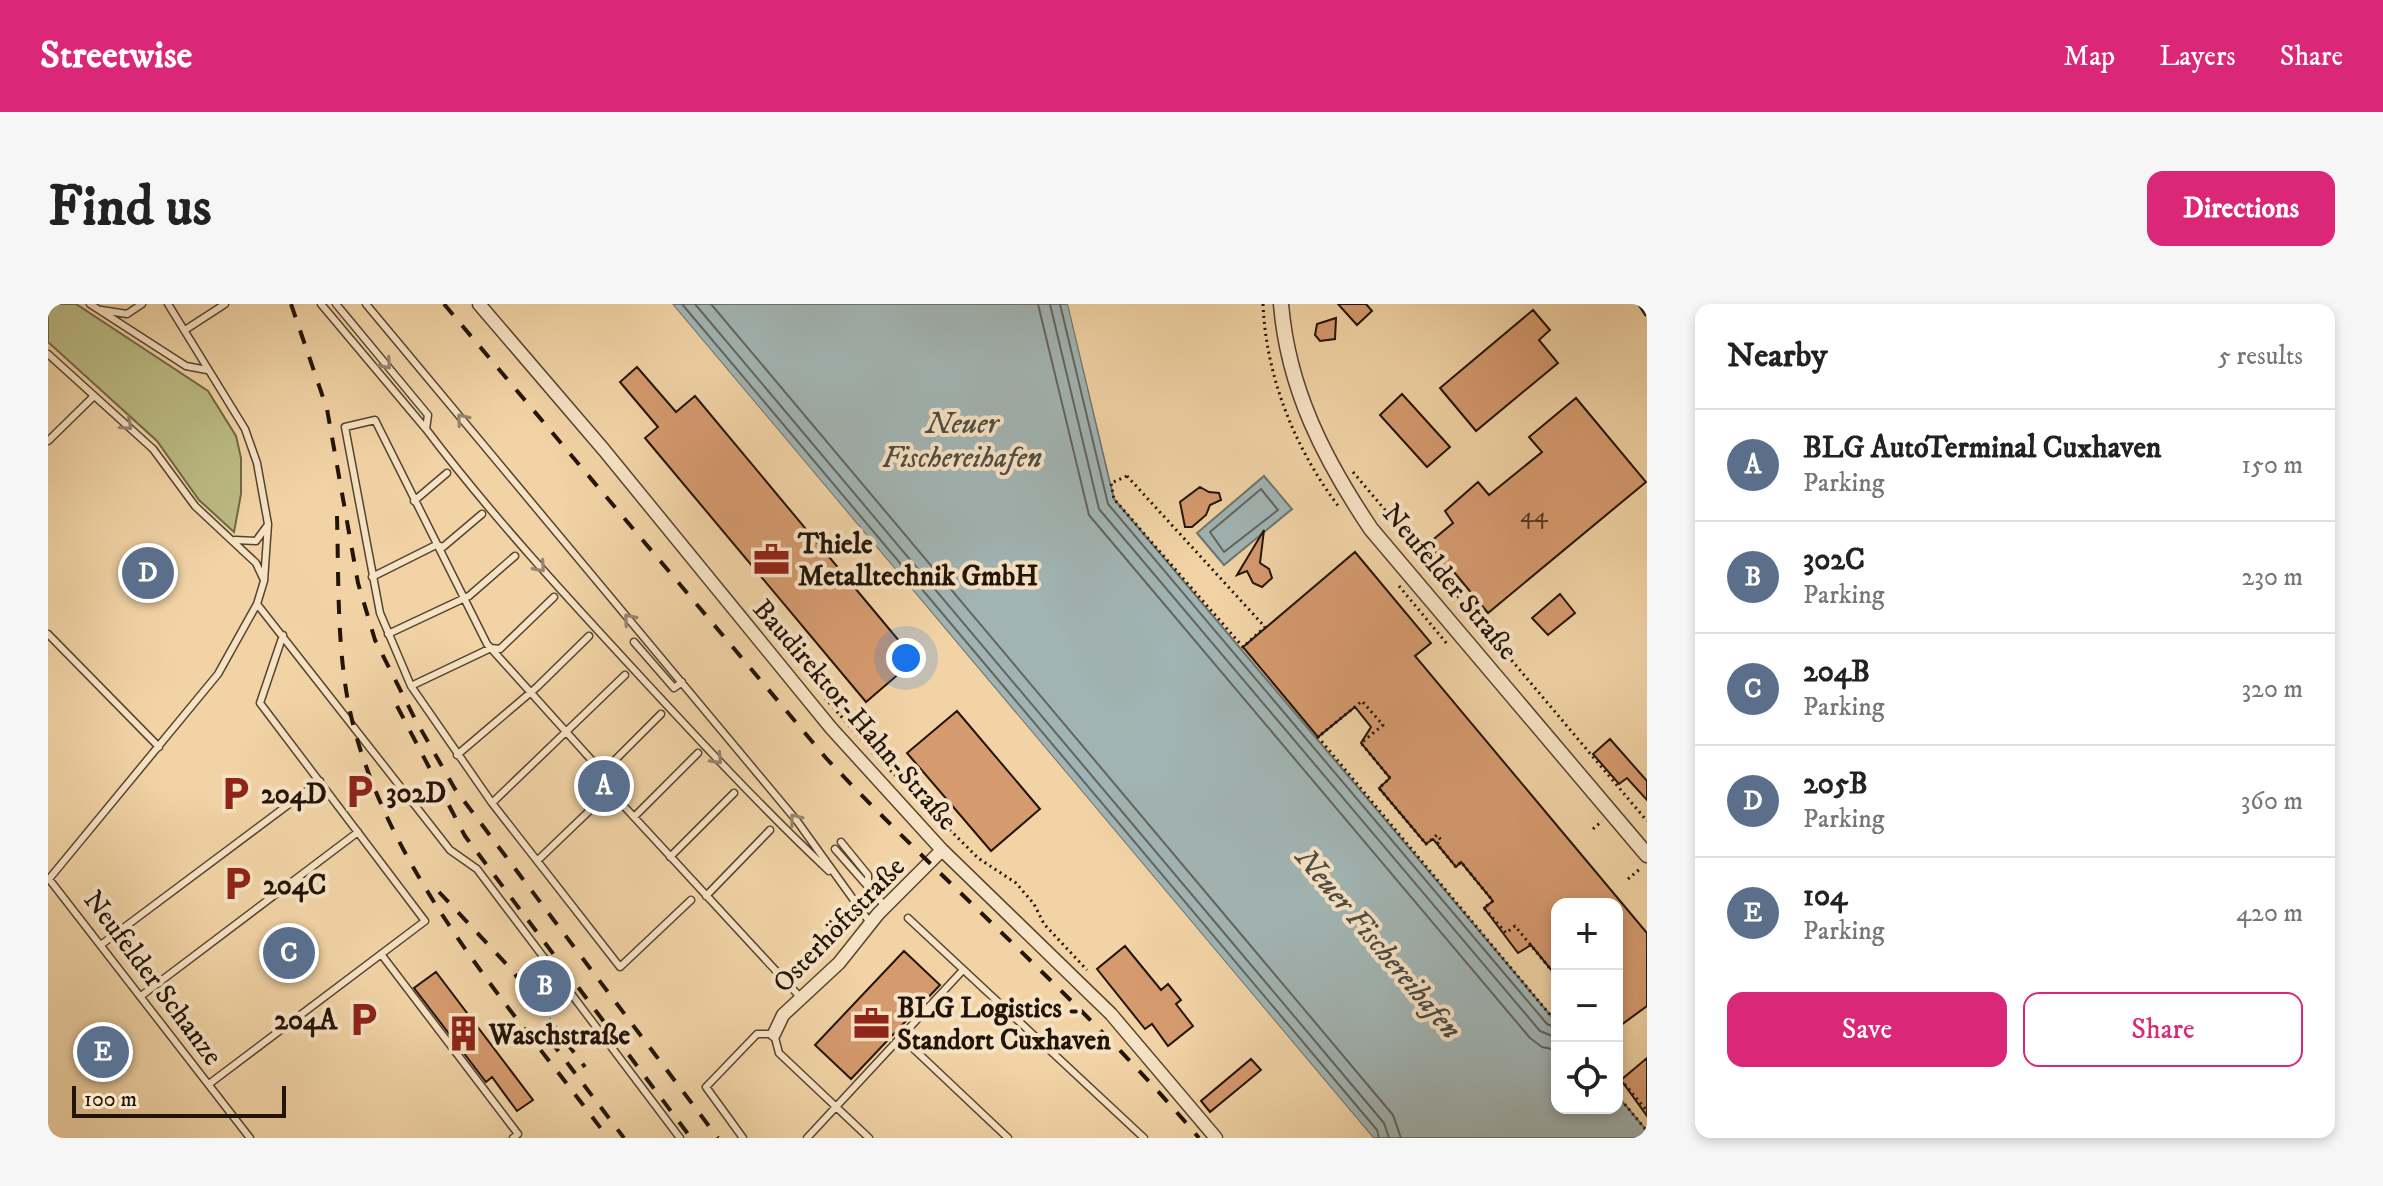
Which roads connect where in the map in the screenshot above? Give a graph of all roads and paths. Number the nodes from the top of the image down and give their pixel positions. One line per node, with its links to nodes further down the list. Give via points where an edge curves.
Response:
1 (90, 304): 10 (lane)
2 (142, 304): 10 (lane, via 127,314)
3 (168, 304): 11 (lane, Neufelder Schanze)
4 (225, 304): 11 (lane)
5 (321, 304): 15 (lane)
6 (336, 304): 15 (lane, one-way to 15, via 428,415)
7 (366, 304): 40 (lane, one-way to 7)
8 (479, 304): 60 (street, Baudirektor-Hahn-Straße, via 831,728)
9 (1281, 304): 61 (street, Neufelder Straße, via 1289,360 1304,409 1351,499)
10 (97, 309): 13 (lane, via 186,366)
11 (185, 330): 13 (lane, Neufelder Schanze)
12 (48, 354): 14 (lane)
13 (207, 370): 21 (lane, Neufelder Schanze, via 245,429)
14 (94, 396): 16 (lane); 22 (lane, one-way to 22, via 153,449 195,506)
15 (426, 429): 67 (lane, one-way to 67, via 557,587 770,816)
16 (48, 441)
17 (1343, 468): 55 (path, via 1351,469)
18 (447, 473): 19 (lane)
19 (414, 501): 23 (lane); 25 (lane, via 375,420 345,427)
20 (482, 514): 23 (lane, via 443,547)
21 (268, 524): 22 (lane, via 256,541); 26 (lane, Neufelder Schanze)
22 (231, 540): 26 (lane, via 256,563)
23 (436, 545): 25 (lane); 29 (lane)
24 (515, 556): 29 (lane)
25 (372, 577): 32 (lane)
26 (264, 581): 30 (lane, Neufelder Schanze)
27 (1396, 582): 37 (path)
28 (554, 597): 38 (lane, via 500,649)
29 (461, 598): 32 (lane); 38 (lane)
30 (257, 604): 33 (lane); 46 (lane, Neufelder Schanze, via 218,674)
31 (48, 634): 46 (lane)
32 (388, 634): 41 (lane)
33 (283, 635): 50 (lane, via 260,703); 92 (lane, via 450,850 477,869)
34 (589, 636): 42 (lane)
35 (1252, 638): 35 (path, via 1243,647 1114,499 1111,483 1127,476 1255,615 1265,627)
36 (634, 642): 40 (lane, via 674,688)
37 (1448, 645)
38 (491, 648): 41 (lane); 42 (lane)
39 (625, 675): 45 (lane)
40 (682, 682): 67 (lane, one-way to 40, via 797,821)
41 (411, 686): 48 (lane)
42 (529, 691): 45 (lane); 48 (lane)
43 (821, 693): 78 (path, via 955,836 1016,883 1044,924)
44 (661, 714): 49 (lane)
45 (567, 733): 49 (lane); 53 (lane)
46 (159, 747): 65 (lane, Neufelder Schanze)
47 (698, 753): 54 (lane)
48 (457, 755): 53 (lane)
49 (603, 772): 51 (lane, via 614,785)
50 (320, 781): 57 (lane); 74 (lane)
51 (610, 791): 54 (lane); 63 (lane)
52 (734, 793): 62 (lane)
53 (492, 803): 63 (lane)
54 (634, 817): 62 (lane)
55 (1647, 821)
56 (770, 830): 69 (lane)
57 (358, 832): 75 (lane, via 425,921); 79 (lane)
58 (841, 842): 68 (lane, via 868,875)
59 (835, 849): 68 (lane)
60 (942, 850): 71 (street, Osterhöftstraße); 98 (street, Baudirektor-Hahn-Straße, via 1111,1014)
61 (1647, 855)
62 (670, 857): 69 (lane)
63 (538, 860): 70 (lane, via 620,967)
64 (1647, 863): 66 (path)
65 (48, 879): 74 (lane, Neufelder Schanze)
66 (1628, 879)
67 (840, 882): 73 (lane)
68 (868, 884): 71 (lane)
69 (706, 896): 80 (lane)
70 (691, 900)
71 (886, 906): 73 (street, Osterhöftstraße)
72 (908, 918): 76 (lane)
73 (871, 924): 80 (street, Osterhöftstraße)
74 (102, 944): 79 (lane, Neufelder Schanze)
75 (381, 954): 85 (lane); 91 (lane, via 518,1134)
76 (963, 970): 83 (lane); 97 (lane)
77 (1551, 970): 81 (path, via 1515,926 1506,933 1484,908 1493,901 1461,862 1456,867 1437,844 1437,835 1426,844 1379,788 1390,778 1361,743 1383,725 1362,701 1318,737)
78 (1090, 973)
79 (141, 996): 85 (lane, Neufelder Schanze)
80 (801, 998): 82 (street, Osterhöftstraße, via 775,1025)
81 (1551, 1016)
82 (774, 1034): 87 (lane, via 779,1053); 93 (lane, via 757,1034 706,1087)
83 (900, 1036): 87 (lane); 96 (lane)
84 (1623, 1082): 88 (path)
85 (209, 1084): 90 (lane, Neufelder Schanze)
86 (1623, 1102): 89 (path)
87 (836, 1106): 94 (lane); 95 (lane)
88 (1647, 1111)
89 (1647, 1131)
90 (250, 1138)
91 (513, 1138)
92 (680, 1138)
93 (743, 1138)
94 (807, 1138)
95 (869, 1138)
96 (1008, 1138)
97 (1144, 1138)
98 (1216, 1138)

